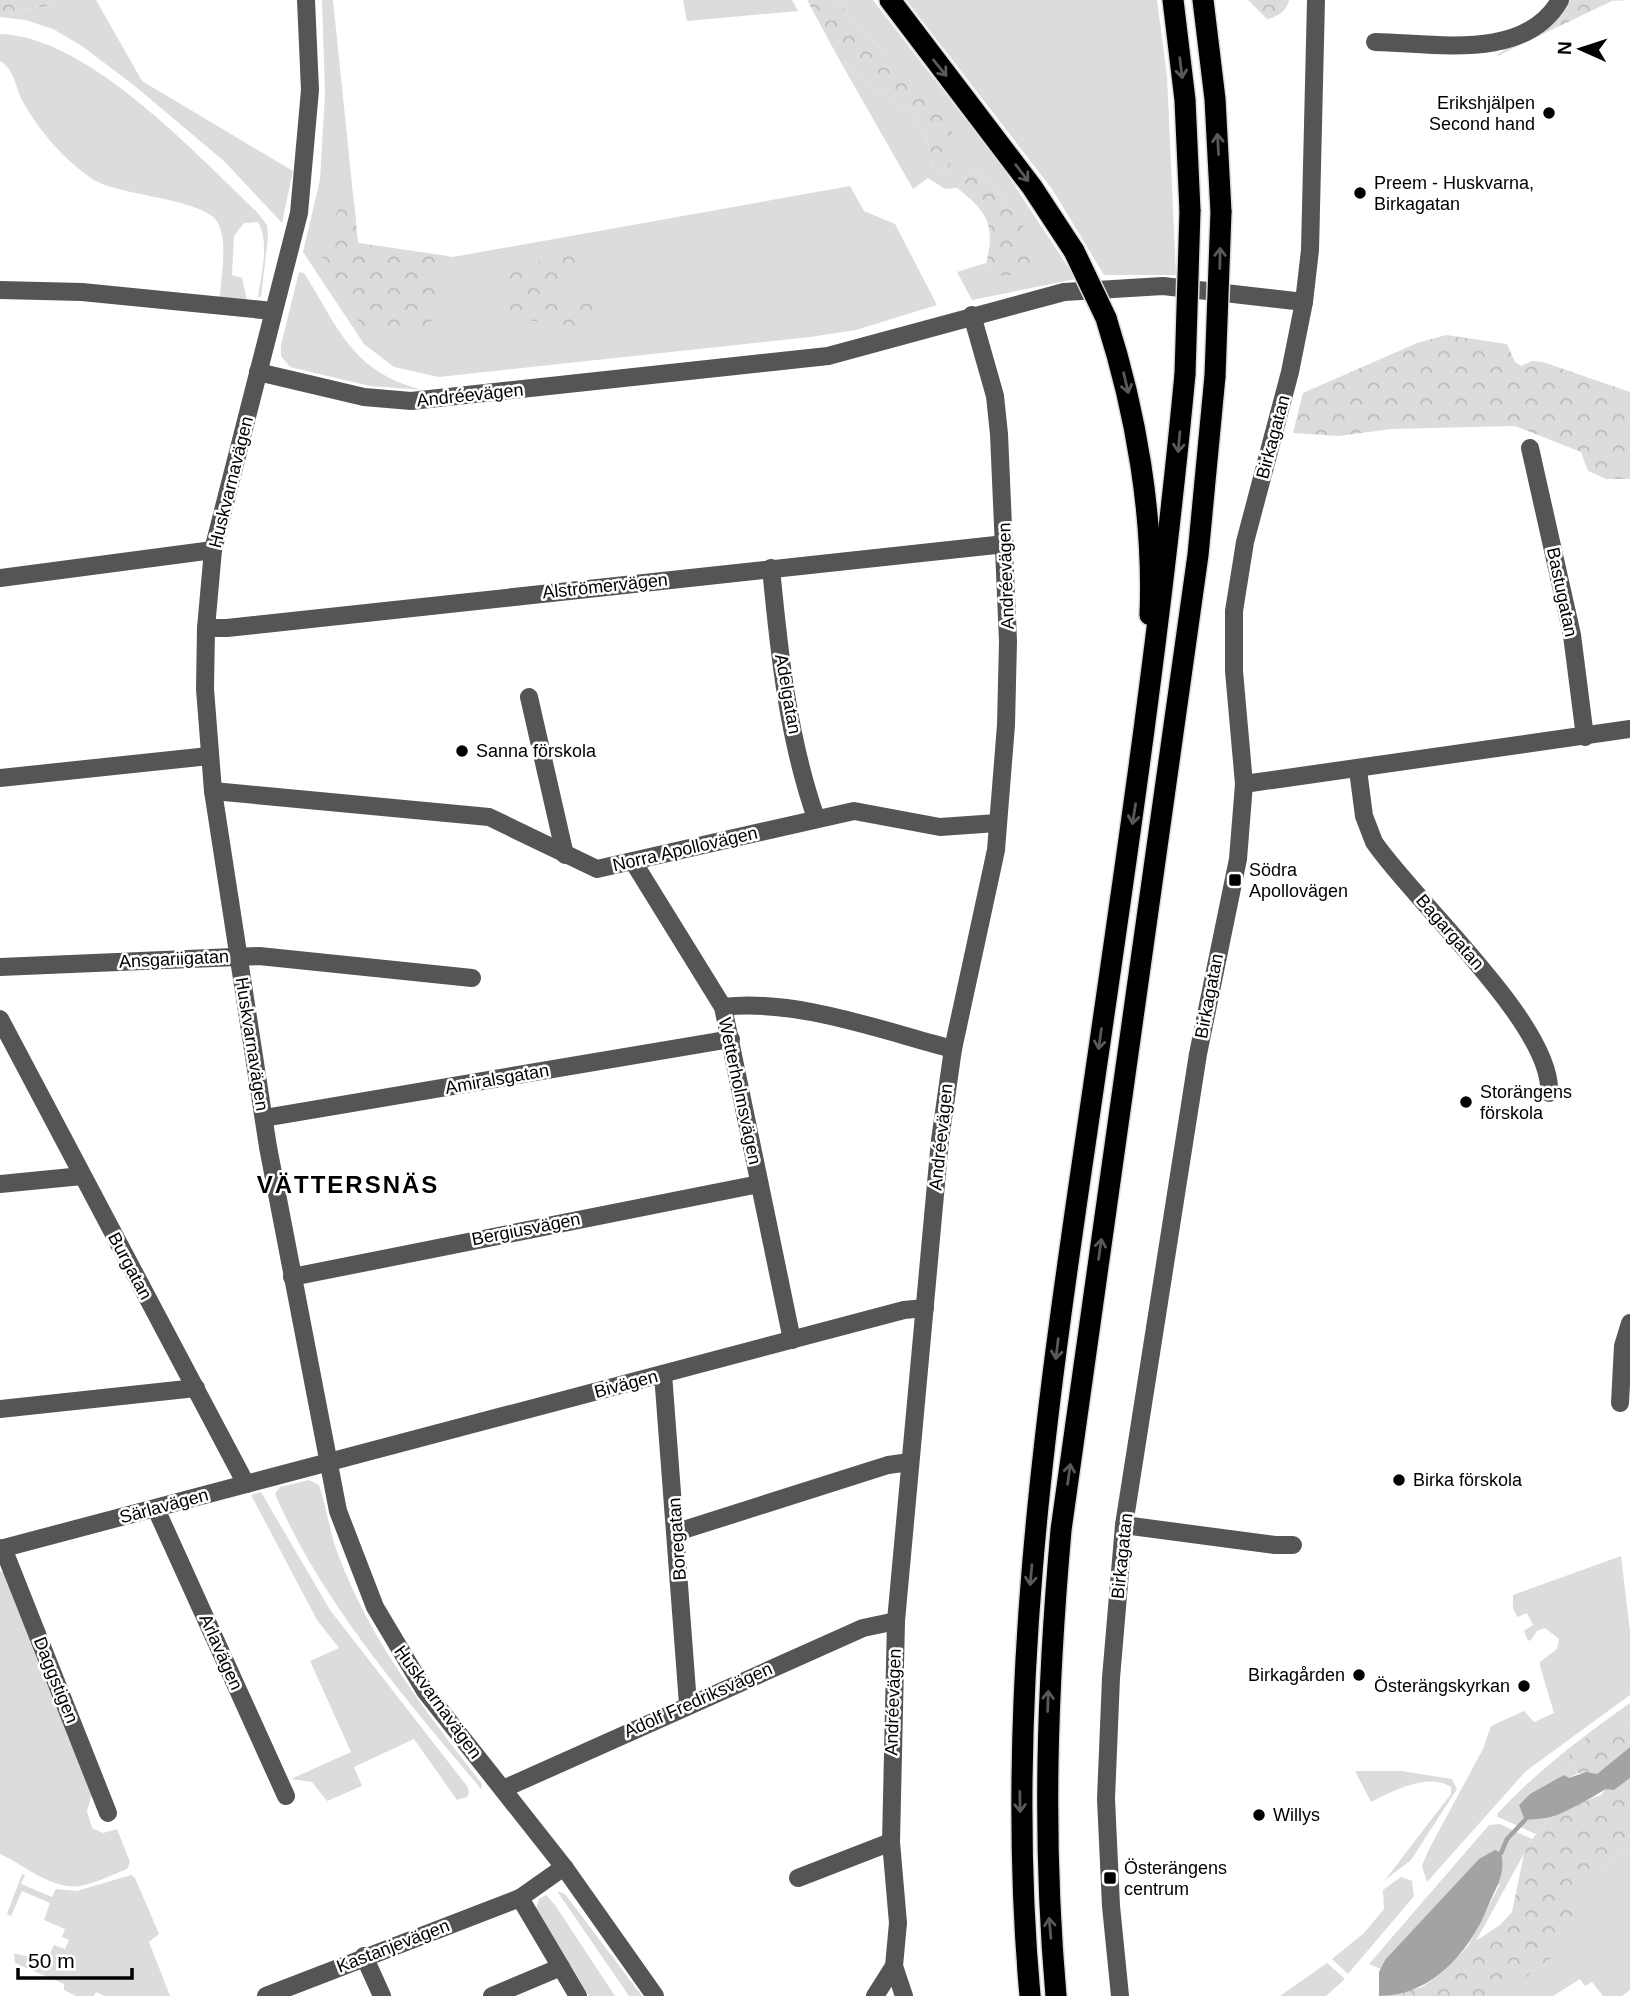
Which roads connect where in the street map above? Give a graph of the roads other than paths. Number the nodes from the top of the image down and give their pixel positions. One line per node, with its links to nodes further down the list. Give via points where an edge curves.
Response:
1 (306, 0): 10 (street, Huskvarnavägen, via 310,89 299,213)
2 (890, 0): 22 (highway, one-way to 22, bridge, via 1032,187 1073,251 1106,318 1123,369 1143,489 1150,608)
3 (1173, 0): 22 (highway, one-way to 22, bridge, via 1185,100 1190,211 1185,374)
4 (1203, 0): 81 (highway, one-way to 4, bridge, via 1048,1904 1046,1768 1061,1530 1193,595 1215,376 1221,212 1216,99)
5 (1316, 0): 9 (street, Birkagatan, via 1310,250)
6 (1560, 0): 7 (street, via 1528,31 1497,43)
7 (1375, 42)
8 (0, 290): 10 (street, via 82,292)
9 (1304, 302): 11 (street, Andréevägen, via 1163,286 1120,287 1064,292); 26 (street, Birkagatan, via 1245,542 1234,611)
10 (273, 310): 12 (street, Huskvarnavägen)
11 (972, 315): 12 (street, Andréevägen, via 828,356 447,399 363,397); 14 (street, Andréevägen, via 995,396)
12 (258, 372): 15 (street, Huskvarnavägen)
13 (1531, 448): 21 (street, Bastugatan, via 1572,635)
14 (1005, 544): 16 (street, Alströmervägen); 29 (street, Andréevägen, via 1006,713)
15 (213, 550): 17 (street); 18 (street, Huskvarnavägen)
16 (771, 568): 18 (street, Alströmervägen); 28 (street, Adelgatan, via 781,665 804,783)
17 (0, 578)
18 (206, 628): 23 (street, Huskvarnavägen)
19 (529, 697): 30 (street)
20 (1630, 730): 21 (street)
21 (1585, 737): 24 (street)
22 (1144, 747): 80 (highway, one-way to 80, via 1065,1281 1035,1528 1020,1769 1022,1905)
23 (209, 756): 25 (street); 27 (street, Huskvarnavägen)
24 (1358, 770): 26 (street); 40 (street, Bagargatan, via 1364,817 1374,842 1500,991 1548,1071)
25 (0, 778)
26 (1244, 784): 57 (street, Birkagatan, via 1237,870 1198,1054)
27 (214, 791): 30 (street, Norra Apollovägen, via 489,817); 32 (street, Huskvarnavägen)
28 (816, 818): 29 (street, Norra Apollovägen, via 854,811 940,827); 31 (street, Norra Apollovägen)
29 (998, 823): 39 (street, Andréevägen)
30 (565, 855): 31 (street, Norra Apollovägen, via 597,869)
31 (634, 863): 35 (street, Wetterholmsvägen)
32 (238, 956): 33 (street, Ansgariigatan); 34 (street, Ansgariigatan); 41 (street, Huskvarnavägen)
33 (0, 967)
34 (472, 978)
35 (723, 1007): 37 (street, Wetterholmsvägen); 39 (street, via 748,1004 814,1014)
36 (0, 1018): 38 (street, Burgatan)
37 (731, 1040): 41 (street, Amiralsgatan); 44 (street, Wetterholmsvägen)
38 (7, 1048): 42 (street, Burgatan)
39 (953, 1049): 46 (street, Andréevägen)
40 (1549, 1093)
41 (264, 1118): 45 (street, Huskvarnavägen)
42 (82, 1176): 43 (street); 50 (street, Burgatan)
43 (0, 1184)
44 (760, 1184): 45 (street, Bergiusvägen); 48 (street, Wetterholmsvägen)
45 (292, 1277): 53 (street, Huskvarnavägen)
46 (925, 1308): 48 (street, Bivägen); 54 (street, Andréevägen)
47 (1630, 1323): 51 (street, via 1622,1346)
48 (792, 1340): 49 (street, Bivägen)
49 (663, 1374): 53 (street, Bivägen); 58 (street, Boregatan)
50 (196, 1388): 52 (street); 55 (street, Burgatan)
51 (1620, 1403)
52 (0, 1409)
53 (328, 1462): 55 (street, Särlavägen); 63 (street, Huskvarnavägen, via 338,1511 375,1607 425,1691)
54 (910, 1462): 58 (street); 61 (street, Andréevägen)
55 (246, 1484): 56 (street, Särlavägen)
56 (156, 1509): 60 (street, Särlavägen); 64 (street, Arlavägen)
57 (1124, 1525): 59 (street); 82 (street, Birkagatan, via 1106,1799)
58 (677, 1532): 62 (street, Boregatan)
59 (1293, 1545)
60 (2, 1549): 65 (street, Daggstigen)
61 (896, 1621): 62 (street, Adolf Fredriksvägen, via 863,1628); 66 (street, Andréevägen)
62 (688, 1704): 63 (street, Adolf Fredriksvägen)
63 (503, 1789): 67 (street, Huskvarnavägen)
64 (286, 1796)
65 (108, 1812)
66 (891, 1842): 68 (street); 71 (street, Andréevägen, via 898,1923)
67 (564, 1867): 69 (street, Kastanjevägen); 77 (street, Huskvarnavägen)
68 (797, 1878)
69 (520, 1898): 70 (street, Kastanjevägen); 72 (street)
70 (364, 1956): 73 (street, Kastanjevägen); 74 (street)
71 (894, 1966): 78 (street, Andréevägen); 79 (street, Andréevägen)
72 (561, 1967): 75 (street); 76 (street)
73 (266, 1996)
74 (382, 1996)
75 (492, 1996)
76 (578, 1996)
77 (655, 1996)
78 (875, 1996)
79 (904, 1996)
80 (1030, 1996)
81 (1056, 1996)
82 (1120, 1996)

